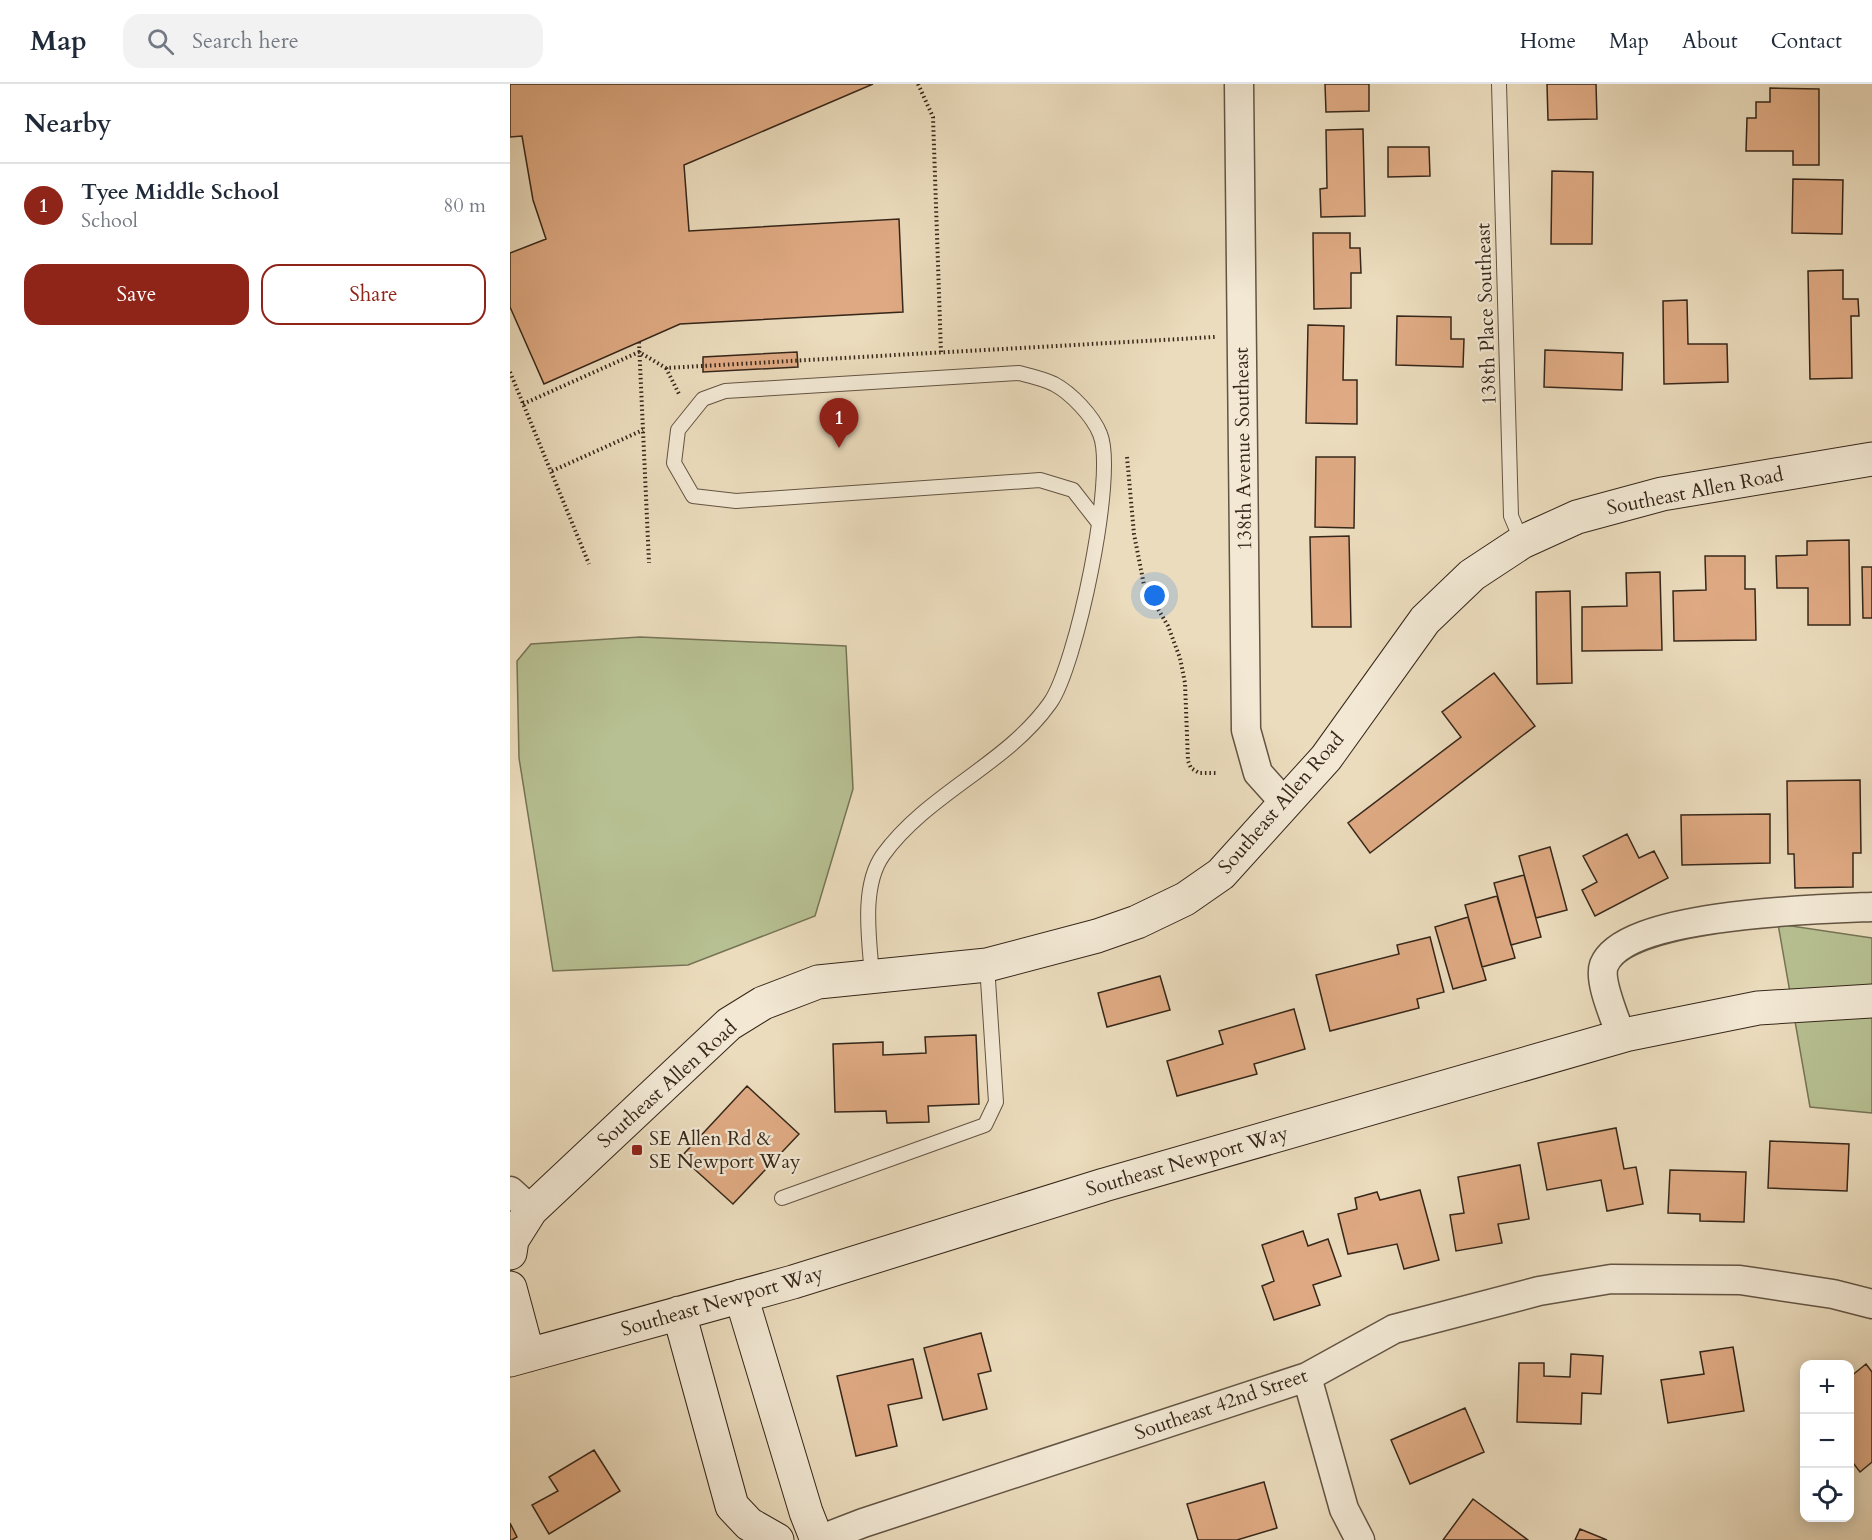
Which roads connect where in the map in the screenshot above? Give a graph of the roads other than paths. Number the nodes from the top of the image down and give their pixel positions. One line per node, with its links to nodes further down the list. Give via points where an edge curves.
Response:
1 (1239, 84): 6 (street, 138th Avenue Southeast, via 1246,730 1258,773)
2 (1499, 84): 5 (lane, 138th Place Southeast, via 1511,516)
3 (1872, 459): 5 (street, Southeast Allen Road, via 1662,494 1577,517)
4 (1098, 522): 4 (lane, via 1105,470 1100,434 1082,408 1055,384 1019,373 725,391 703,399 678,430 674,463 693,496 735,501 1040,480 1073,490); 9 (lane, via 1096,548 1068,665 1051,701 1018,740 920,815 882,856 868,896)
5 (1522, 542): 6 (street, Southeast Allen Road, via 1472,575 1425,620 1326,758)
6 (1284, 802): 8 (street, Southeast Allen Road, via 1221,874 1185,899 1097,936)
7 (1872, 907): 11 (street, via 1780,911 1679,924 1619,948 1604,966 1604,983)
8 (987, 965): 9 (street, Southeast Allen Road); 12 (lane, via 996,1102 985,1125)
9 (872, 975): 13 (street, Southeast Allen Road, via 818,982 791,991 729,1024)
10 (1872, 1001): 11 (street, Southeast Newport Way, via 1758,1008)
11 (1621, 1036): 16 (street, Southeast Newport Way, via 1104,1185)
12 (782, 1198)
13 (520, 1201): 14 (street, Southeast Allen Road)
14 (510, 1253)
15 (510, 1288): 19 (street)
16 (741, 1296): 18 (street, Southeast Newport Way); 24 (street)
17 (1872, 1304): 20 (street, Southeast 42nd Street, via 1740,1280 1611,1279 1539,1291 1394,1329)
18 (679, 1313): 19 (street, Southeast Newport Way); 21 (street)
19 (519, 1357)
20 (1307, 1377): 24 (street, Southeast 42nd Street); 25 (street, via 1344,1509)
21 (732, 1506): 22 (street); 23 (street, via 748,1524)
22 (729, 1540)
23 (777, 1540)
24 (818, 1540)
25 (1360, 1540)

